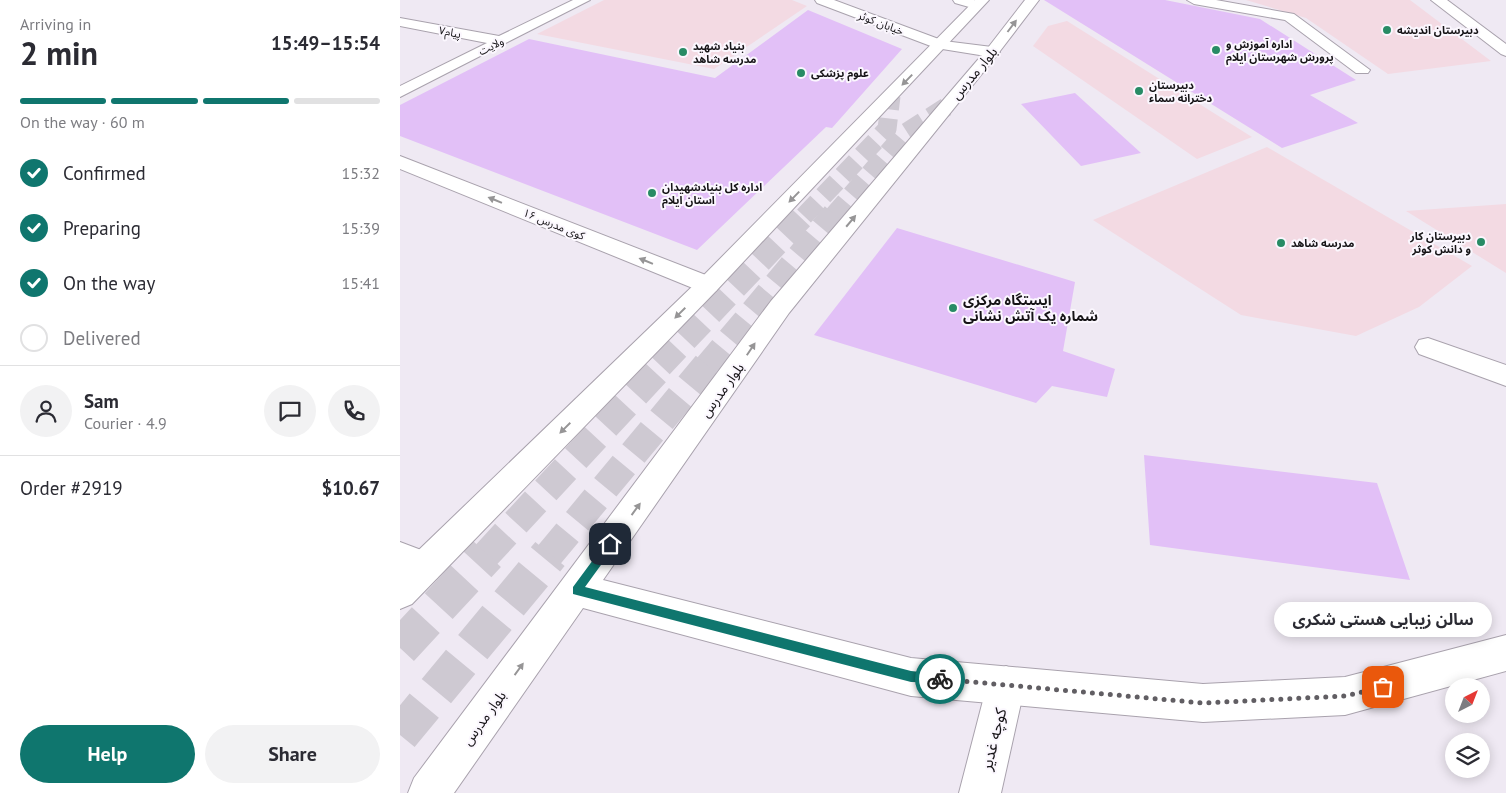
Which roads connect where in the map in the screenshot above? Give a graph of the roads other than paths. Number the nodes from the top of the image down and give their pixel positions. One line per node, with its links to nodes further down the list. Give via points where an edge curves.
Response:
1 (583, 0): 9 (street, ولایت)
2 (822, 0): 10 (street, خیابان کوثر)
3 (960, 0): 7 (street)
4 (1032, 0): 12 (street, بلوار مدرس, one-way to 4)
5 (1194, 0): 13 (street, via 1289,17)
6 (1438, 0): 11 (street)
7 (979, 3): 10 (street)
8 (400, 22): 9 (street, پیام۷)
9 (501, 41): 14 (street, ولایت)
10 (941, 45): 12 (street, خیابان کوثر); 16 (street, one-way to 16)
11 (1506, 51)
12 (992, 52): 20 (street, بلوار مدرس, one-way to 12, via 780,307)
13 (1362, 70)
14 (400, 92)
15 (400, 162): 16 (street, کوی مدرس ۱۶, one-way to 15)
16 (708, 285): 19 (street, one-way to 19)
17 (1428, 347): 18 (street)
18 (1506, 376)
19 (412, 562): 21 (street)
20 (577, 590): 23 (street, via 911,677); 24 (street, بلوار مدرس, one-way to 20)
21 (400, 592)
22 (1506, 653): 23 (street, via 1345,696 1203,703)
23 (1006, 685): 25 (street, کوچه غدیر)
24 (429, 793)
25 (980, 793)

